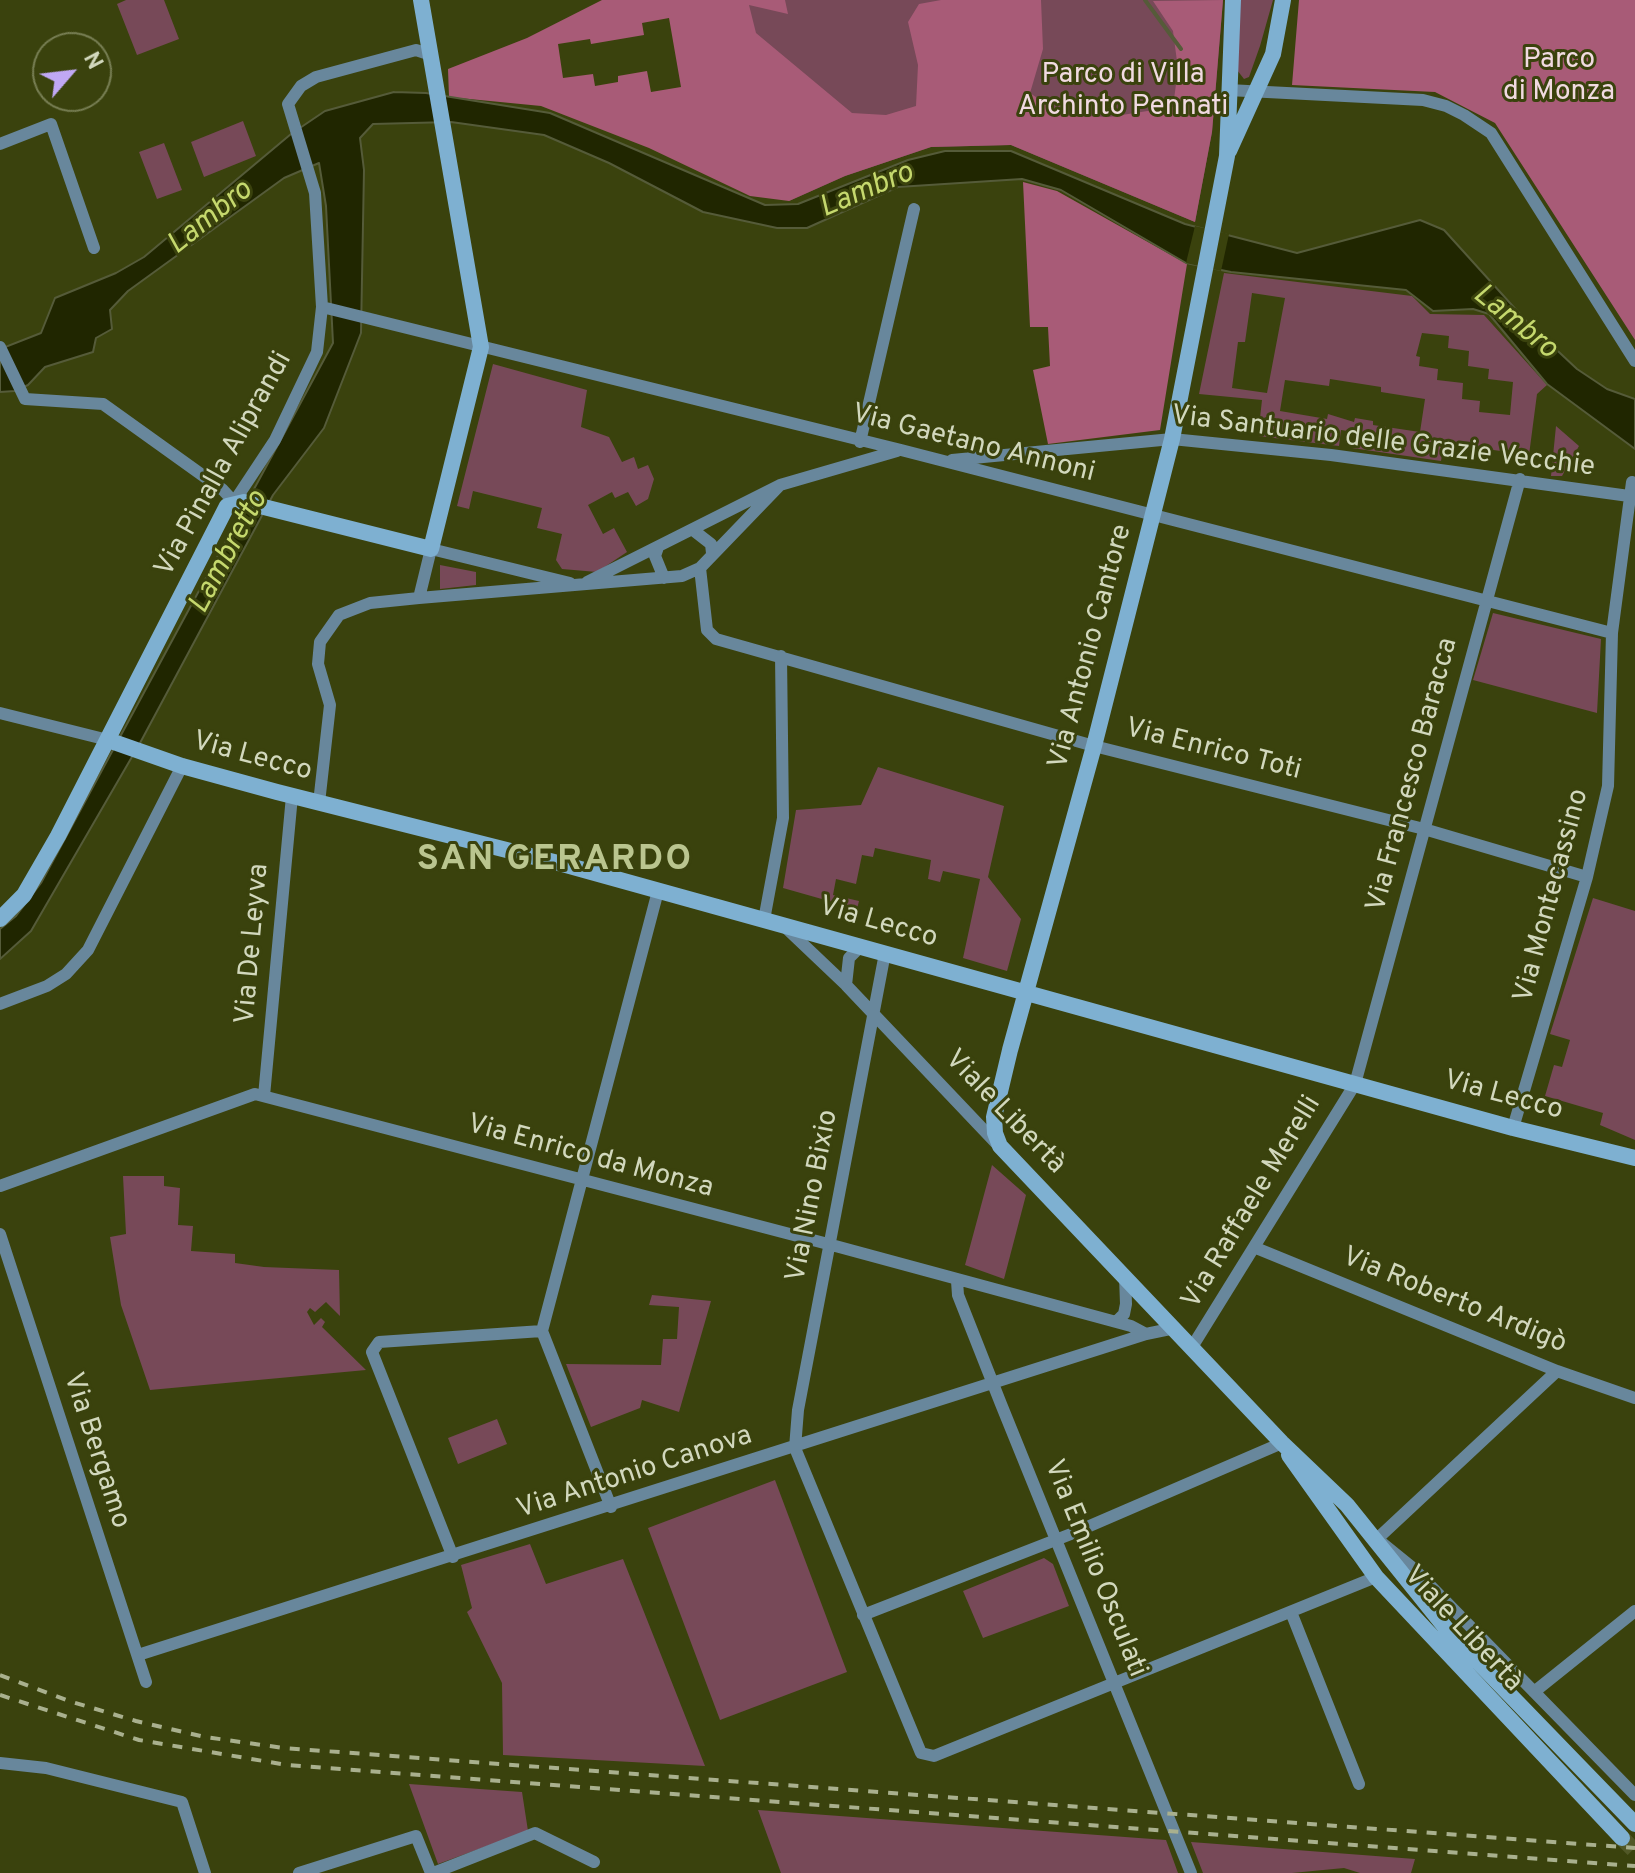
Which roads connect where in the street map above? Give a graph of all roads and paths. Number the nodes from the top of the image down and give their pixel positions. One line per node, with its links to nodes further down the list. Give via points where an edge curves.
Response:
1 (421, 0): 4 (main road)
2 (1233, 0): 5 (main road)
3 (1283, 0): 6 (main road, via 1273,54)
4 (431, 55): 11 (street, Via Pinalla Aliprandi, via 416,50 316,77 288,104 310,166); 12 (main road)
5 (1228, 90): 6 (street); 8 (main road)
6 (1258, 91): 8 (main road); 14 (street, via 1423,100 1446,106 1491,133)
7 (0, 144): 10 (street, via 51,124)
8 (1227, 156): 15 (main road, Via Antonio Cantore)
9 (914, 209): 16 (street)
10 (94, 248)
11 (326, 308): 12 (street, Via Gaetano Annoni); 23 (street, Via Pinalla Aliprandi, via 317,352 297,399)
12 (481, 347): 16 (street, Via Gaetano Annoni); 27 (main road)
13 (0, 348): 23 (street, via 22,394 103,404)
14 (1635, 361)
15 (1172, 439): 18 (street, Via Santuario delle Grazie Vecchie); 19 (street, Via Santuario delle Grazie Vecchie); 24 (main road, Via Antonio Cantore)
16 (860, 442): 17 (street, Via Gaetano Annoni)
17 (901, 450): 18 (street, Via Gaetano Annoni); 21 (street)
18 (941, 461): 24 (street, Via Gaetano Annoni)
19 (1520, 479): 22 (street, Via Santuario delle Grazie Vecchie); 33 (street, Via Francesco Baracca)
20 (1632, 482): 22 (street, Via Montecassino)
21 (780, 485): 25 (street); 28 (street)
22 (1629, 496): 34 (street, Via Montecassino)
23 (239, 502): 27 (main road); 37 (main road, Via Pinalla Aliprandi, via 227,506)
24 (1154, 515): 33 (street, Via Gaetano Annoni); 38 (main road, Via Antonio Cantore)
25 (693, 530): 26 (street); 28 (street, via 711,544)
26 (658, 547): 30 (street, via 655,556); 31 (street)
27 (431, 549): 31 (street); 32 (street)
28 (712, 553): 29 (street)
29 (700, 568): 30 (street); 35 (street, Via Enrico Toti, via 711,636)
30 (664, 578): 31 (street)
31 (580, 585): 32 (street)
32 (419, 598): 41 (street, via 347,609 325,630 318,664 330,705)
33 (1486, 599): 34 (street, Via Gaetano Annoni); 42 (street, Via Francesco Baracca)
34 (1612, 633): 43 (street, Via Montecassino, via 1608,786)
35 (781, 656): 38 (street, Via Enrico Toti); 46 (street, via 783,818)
36 (0, 713): 37 (street)
37 (111, 741): 39 (main road, Via Lecco); 45 (main road, Via Pinalla Aliprandi, via 24,895)
38 (1094, 746): 42 (street, Via Enrico Toti); 50 (main road, Via Antonio Cantore)
39 (182, 766): 40 (main road, Via Lecco); 51 (street, via 88,950 57,980)
40 (292, 796): 41 (main road, Via Lecco); 54 (street, Via De Leyva)
41 (319, 803): 44 (main road, Via Lecco)
42 (1424, 829): 43 (street, Via Enrico Toti); 53 (street, Via Francesco Baracca)
43 (1587, 877): 55 (street, Via Montecassino)
44 (658, 891): 46 (main road, Via Lecco); 58 (street)
45 (0, 919)
46 (772, 922): 47 (main road, Via Lecco); 49 (street, Viale Libertà)
47 (861, 946): 48 (main road, Via Lecco); 49 (street, via 849,958)
48 (885, 953): 50 (main road, Via Lecco); 52 (street, Via Nino Bixio)
49 (846, 985): 52 (street, Viale Libertà)
50 (1026, 992): 53 (main road, Via Lecco); 56 (main road, Via Antonio Cantore, via 995,1111)
51 (0, 1004)
52 (874, 1013): 56 (street, Viale Libertà); 61 (street, Via Nino Bixio)
53 (1355, 1084): 55 (main road, Via Lecco); 62 (street, Via Raffaele Merelli)
54 (264, 1096): 58 (street, Via Enrico da Monza); 59 (street, Via Enrico da Monza, via 216,1106)
55 (1513, 1128): 57 (main road, Via Lecco)
56 (1000, 1146): 63 (main road, Viale Libertà)
57 (1635, 1158)
58 (580, 1180): 61 (street, Via Enrico da Monza); 67 (street)
59 (0, 1186)
60 (0, 1234): 83 (street, Via Bergamo)
61 (828, 1244): 64 (street, Via Enrico da Monza); 74 (street, Via Nino Bixio)
62 (1256, 1248): 69 (street, Via Raffaele Merelli); 70 (street, Via Roberto Ardigò)
63 (1125, 1276): 65 (street, via 1126,1304); 66 (main road, Viale Libertà)
64 (957, 1281): 65 (street, Via Enrico da Monza); 71 (street, Via Emilio Osculati)
65 (1116, 1322): 68 (street, Via Enrico da Monza)
66 (1175, 1328): 68 (street); 69 (main road, Viale Libertà)
67 (542, 1331): 75 (street); 78 (street, via 379,1342 372,1352)
68 (1146, 1334): 71 (street, Via Antonio Canova)
69 (1192, 1347): 73 (main road, Viale Libertà)
70 (1557, 1371): 72 (street, Via Roberto Ardigò); 76 (street)
71 (994, 1384): 74 (street, Via Antonio Canova); 77 (street, Via Emilio Osculati)
72 (1635, 1398)
73 (1282, 1443): 76 (main road, Viale Libertà); 77 (street); 79 (main road, Viale Libertà)
74 (795, 1448): 75 (street, Via Antonio Canova); 82 (street)
75 (611, 1507): 78 (street, Via Antonio Canova)
76 (1377, 1539): 86 (street, Viale Libertà, via 1414,1569); 90 (main road, Viale Libertà, via 1449,1632)
77 (1056, 1540): 82 (street); 85 (street, Via Emilio Osculati)
78 (453, 1557): 83 (street, Via Antonio Canova)
79 (1376, 1577): 81 (street); 91 (main road, Viale Libertà)
80 (1635, 1611): 86 (street)
81 (1291, 1612): 85 (street); 88 (street)
82 (863, 1615): 85 (street, via 925,1756)
83 (138, 1655): 84 (street, Via Bergamo)
84 (146, 1682)
85 (1115, 1683): 96 (street, Via Emilio Osculati)
86 (1534, 1692): 89 (street, Viale Libertà)
87 (0, 1763): 93 (street, via 46,1768 182,1802)
88 (1359, 1784)
89 (1635, 1795)
90 (1635, 1824)
91 (1622, 1838)
92 (594, 1862): 95 (street, via 535,1833)
93 (205, 1873)
94 (299, 1873): 95 (street, via 416,1836)
95 (432, 1873)
96 (1191, 1873)

